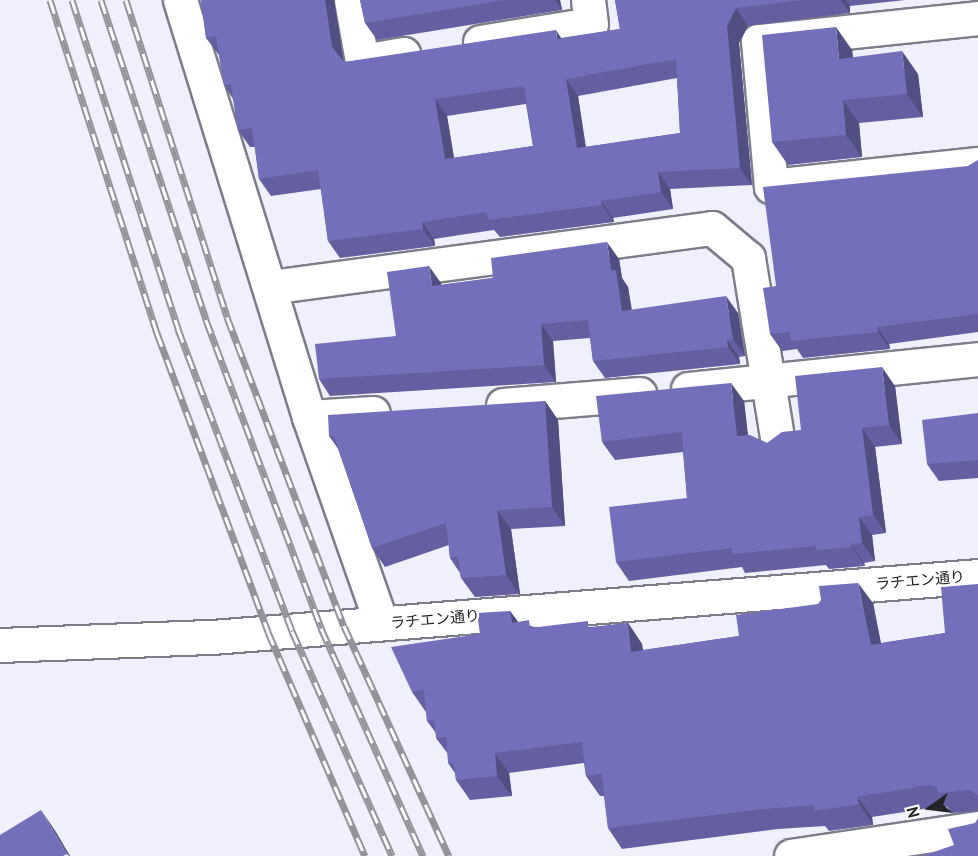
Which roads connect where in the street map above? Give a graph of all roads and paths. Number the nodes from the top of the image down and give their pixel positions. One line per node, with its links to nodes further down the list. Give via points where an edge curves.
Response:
1 (180, 0): 6 (street)
2 (351, 0): 3 (street, via 362,61 591,24)
3 (588, 0)
4 (978, 18): 5 (street, via 758,41 771,186)
5 (978, 164)
6 (270, 286): 8 (street, via 712,228 748,258); 11 (street)
7 (978, 359): 8 (street)
8 (768, 381): 9 (street); 12 (street)
9 (470, 407)
10 (401, 411): 11 (street)
11 (309, 417): 14 (street)
12 (778, 443)
13 (978, 576): 14 (street, ラチエン通り)
14 (381, 623): 15 (street, ラチエン通り, via 212,637)
15 (0, 645)
16 (978, 828): 17 (street)
17 (791, 856)

